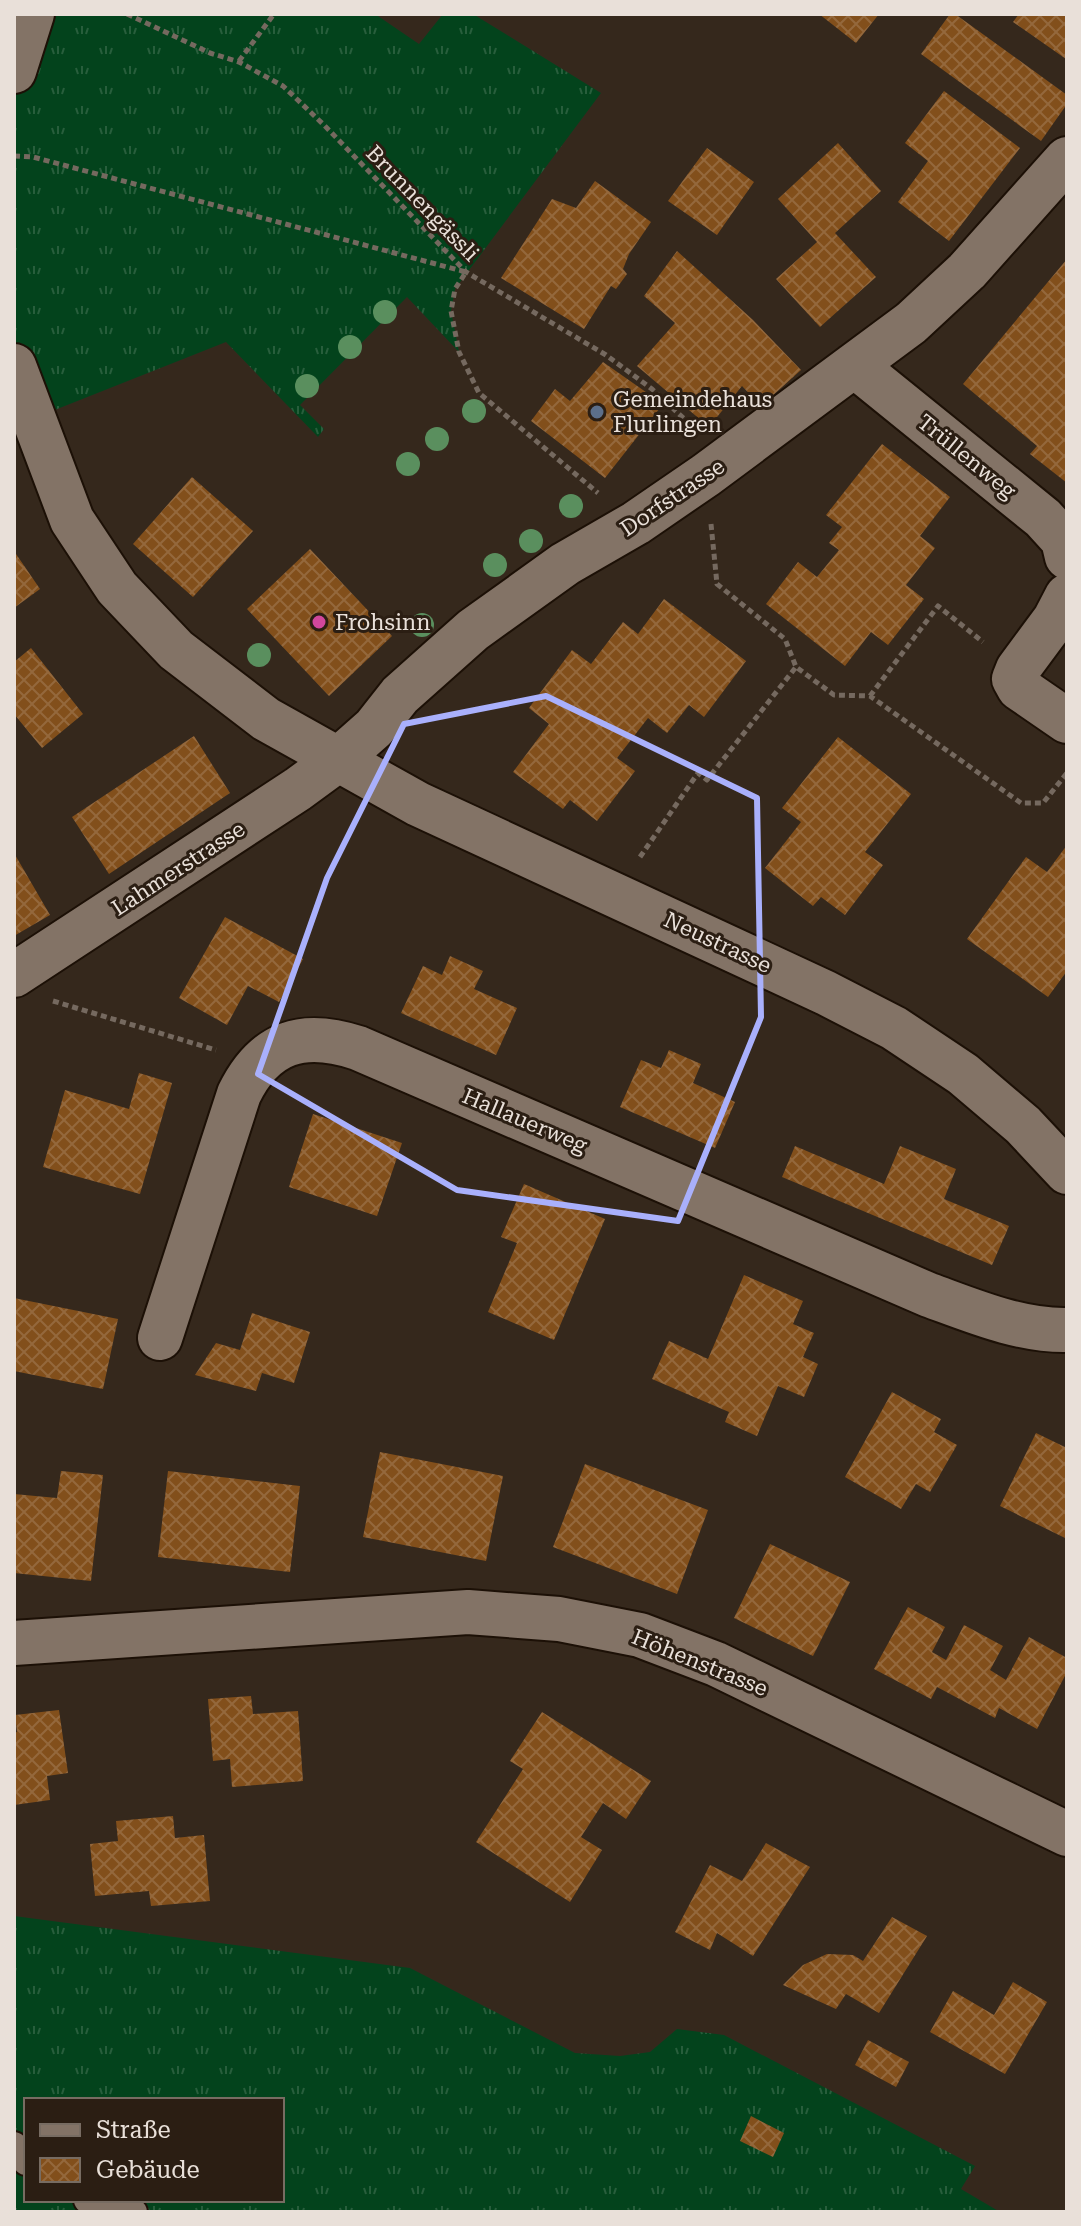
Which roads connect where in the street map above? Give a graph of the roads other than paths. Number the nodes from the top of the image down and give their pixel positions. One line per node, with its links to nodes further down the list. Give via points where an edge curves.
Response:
1 (32, 14): 2 (street)
2 (14, 71)
3 (1067, 159): 4 (street, Dorfstrasse, via 967,271 911,323)
4 (854, 365): 6 (street, Trüllenweg, via 1043,518 1063,540); 9 (street, Dorfstrasse, via 717,467 473,630)
5 (14, 366): 9 (street, Neustrasse, via 72,520 117,588 176,650 266,719)
6 (1067, 557)
7 (1067, 596): 8 (street, via 1014,679)
8 (1067, 721)
9 (339, 759): 10 (street, Lahmerstrasse); 11 (street, Neustrasse, via 418,804 894,1028 963,1074 1023,1125)
10 (27, 986)
11 (1067, 1172)
12 (1067, 1330): 13 (street, Hallauerweg, via 998,1320 929,1295 358,1048 331,1039 304,1039 259,1063 239,1094)
13 (160, 1338)
14 (14, 1643): 15 (street, Höhenstrasse, via 468,1612 559,1619 640,1635 716,1664)
15 (1067, 1834)
16 (95, 2202): 17 (lane)
17 (134, 2212)

